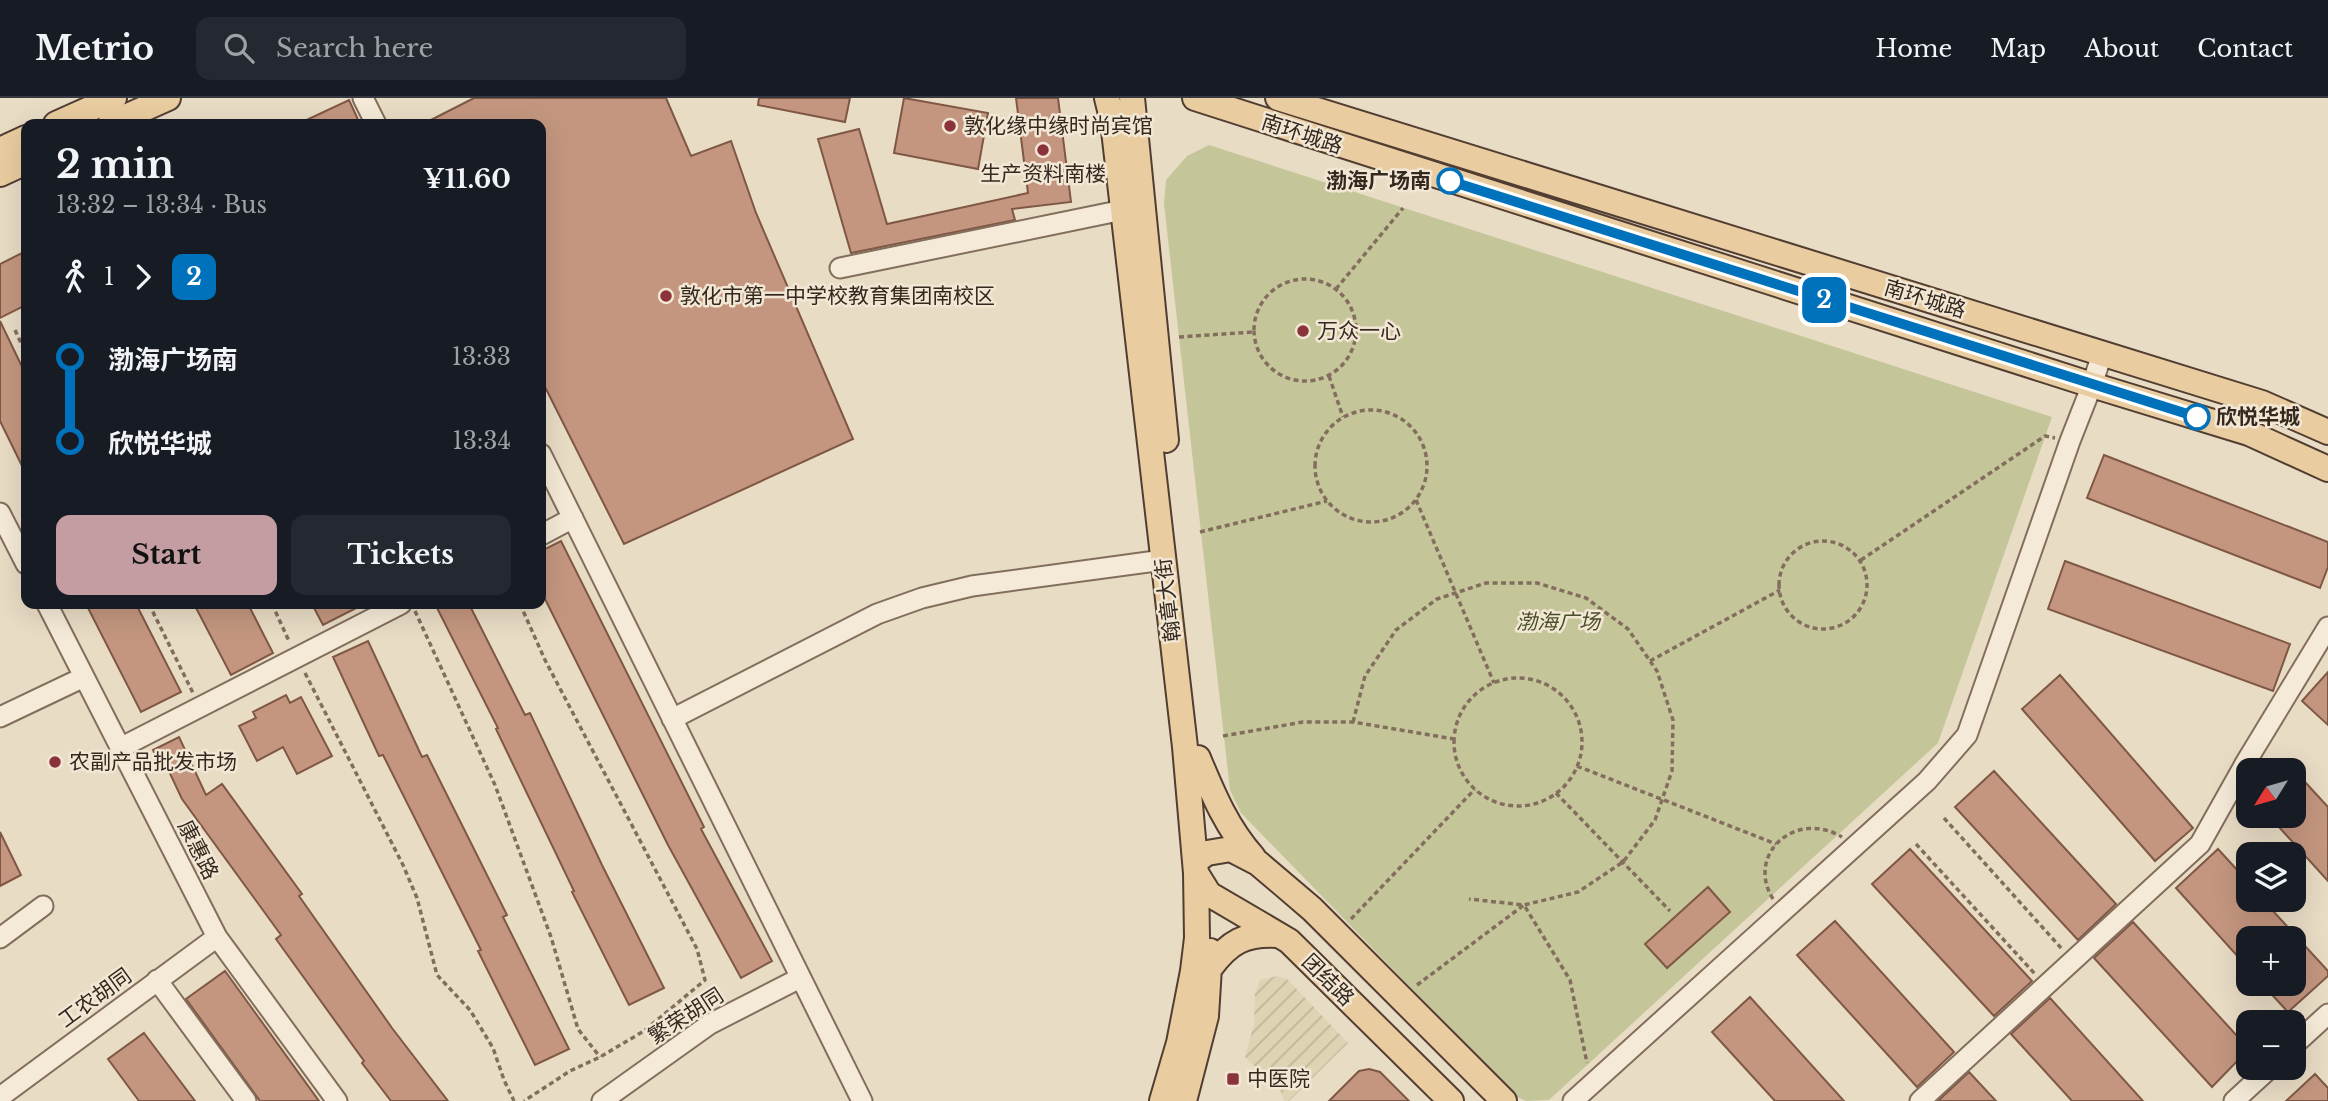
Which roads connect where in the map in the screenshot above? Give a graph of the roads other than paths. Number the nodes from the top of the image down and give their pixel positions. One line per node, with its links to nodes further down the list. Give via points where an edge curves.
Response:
1 (114, 98): 8 (main road)
2 (167, 98): 9 (main road)
3 (363, 98): 10 (street)
4 (1107, 98): 15 (main road, 翰章大街)
5 (1132, 98): 34 (main road, 翰章大街)
6 (1195, 98): 18 (main road, 南环城路)
7 (1283, 99): 17 (main road, 南环城路)
8 (67, 119)
9 (121, 119)
10 (374, 119)
11 (21, 140): 12 (main road)
12 (0, 150)
13 (21, 164): 14 (main road)
14 (0, 174)
15 (1123, 209): 16 (street); 26 (main road, 翰章大街)
16 (840, 268)
17 (2102, 354): 18 (street); 19 (main road, 南环城路, via 2262,403)
18 (2092, 385): 21 (main road, 南环城路, via 2249,433); 57 (street, via 1967,735 1927,781)
19 (2328, 432)
20 (546, 464): 23 (street)
21 (2328, 469)
22 (0, 513): 25 (street)
23 (573, 518): 24 (street); 32 (street)
24 (546, 532)
25 (21, 554)
26 (1163, 560): 32 (street, via 922,597 877,614); 35 (main road, 翰章大街)
27 (50, 609): 30 (street, 康惠路)
28 (391, 609): 33 (street)
29 (2327, 625): 58 (street, via 2200,844)
30 (84, 677): 31 (street); 33 (street, 康惠路)
31 (0, 717)
32 (672, 719): 43 (street)
33 (120, 748): 40 (street, 康惠路)
34 (1198, 758): 35 (main road, 翰章大街); 36 (main road, via 1222,813)
35 (1199, 862): 36 (main road, via 1231,849); 37 (main road, 团结路); 53 (main road, 翰章大街, via 1194,971 1180,1043)
36 (1258, 863): 56 (main road, 团结路, via 1337,933)
37 (1209, 894): 39 (main road, 团结路); 42 (main road)
38 (43, 906): 41 (street)
39 (1278, 935): 42 (main road, via 1242,939 1223,950); 55 (main road, 团结路)
40 (217, 937): 44 (street, 工农胡同); 50 (street, 康惠路)
41 (0, 938)
42 (1210, 968): 54 (main road, via 1206,1016)
43 (800, 978): 51 (street, 繁荣胡同, via 710,1024); 52 (street)
44 (158, 981): 48 (street, 工农胡同); 49 (street)
45 (2328, 1014): 46 (street)
46 (2306, 1034)
47 (2257, 1080): 59 (street)
48 (0, 1097)
49 (246, 1101)
50 (337, 1101)
51 (602, 1101)
52 (862, 1101)
53 (1162, 1101)
54 (1184, 1101)
55 (1451, 1101)
56 (1504, 1101)
57 (1573, 1101)
58 (1920, 1101)
59 (2234, 1101)

